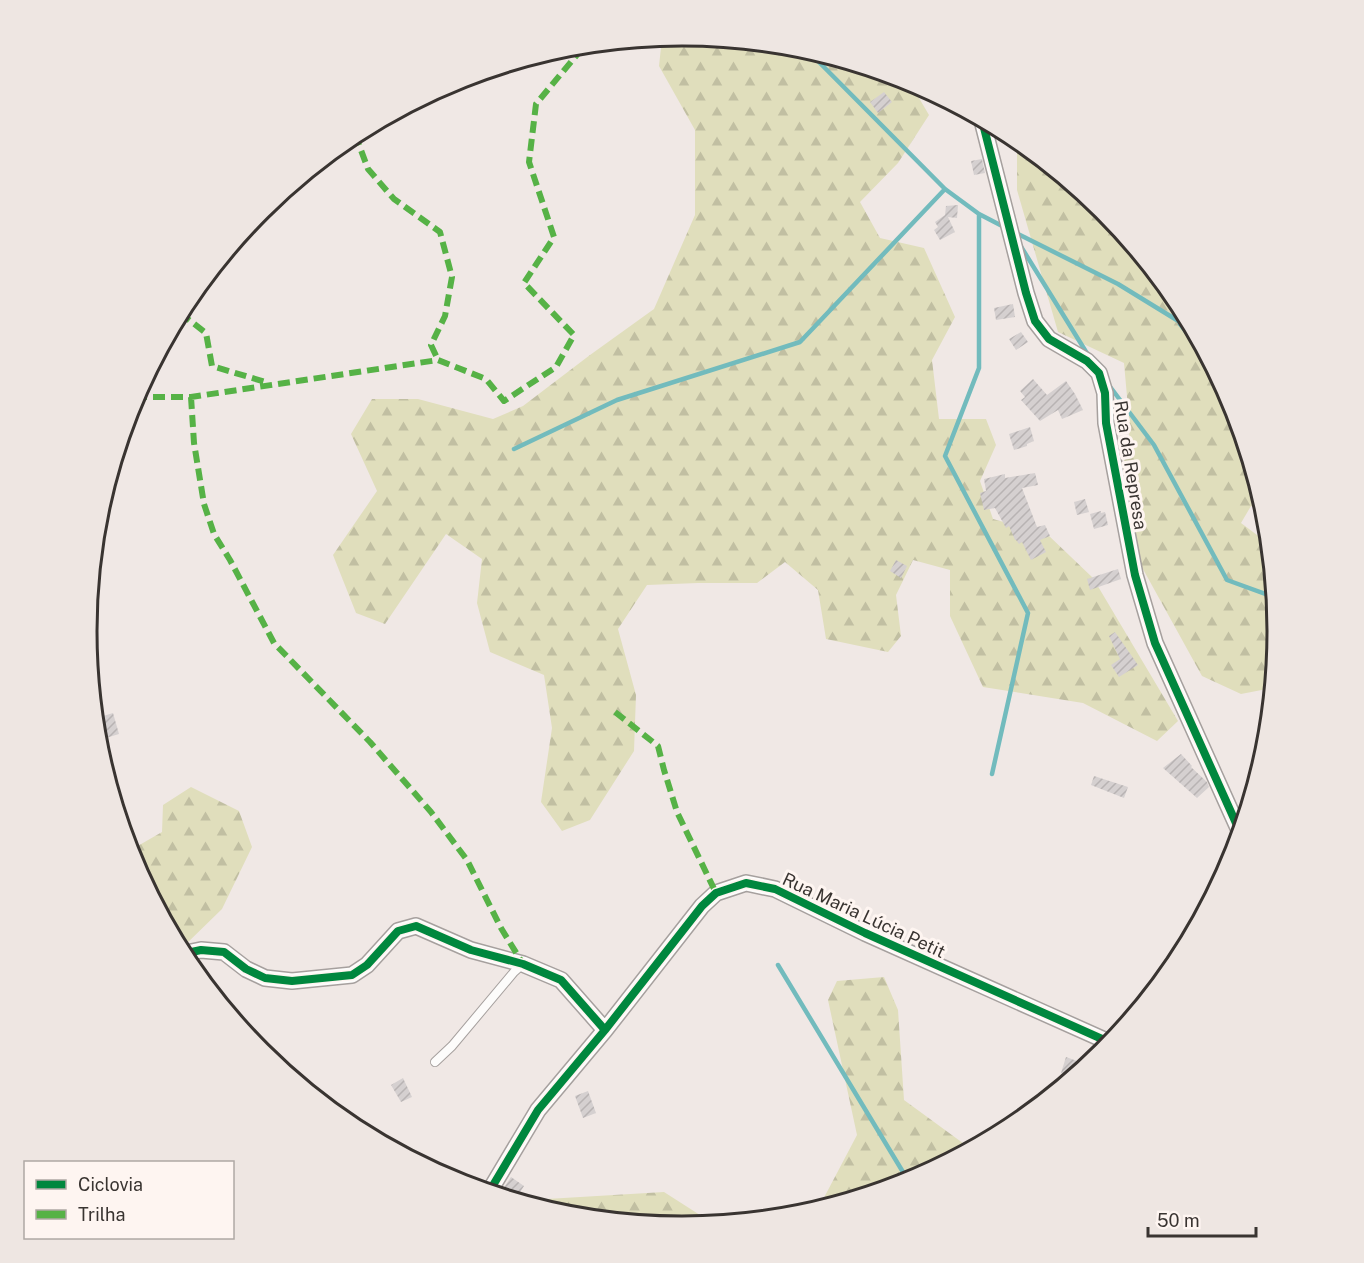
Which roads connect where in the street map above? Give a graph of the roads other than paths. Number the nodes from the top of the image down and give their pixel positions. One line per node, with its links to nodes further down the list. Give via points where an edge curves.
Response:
1 (984, 130): 2 (street, Rua da Represa, via 1035,321 1049,339 1088,361 1099,373 1135,575 1155,643)
2 (1235, 822)
3 (193, 952): 4 (street, via 224,952 265,978 292,981 352,975 367,965 398,931 416,926 471,950)
4 (523, 964): 5 (street, via 561,980); 7 (lane)
5 (605, 1030): 6 (street, Rua Maria Lúcia Petit, via 702,906 716,892 746,884 775,889); 8 (street, Rua Maria Lúcia Petit, via 538,1110)
6 (1102, 1039)
7 (435, 1062)
8 (493, 1185)

